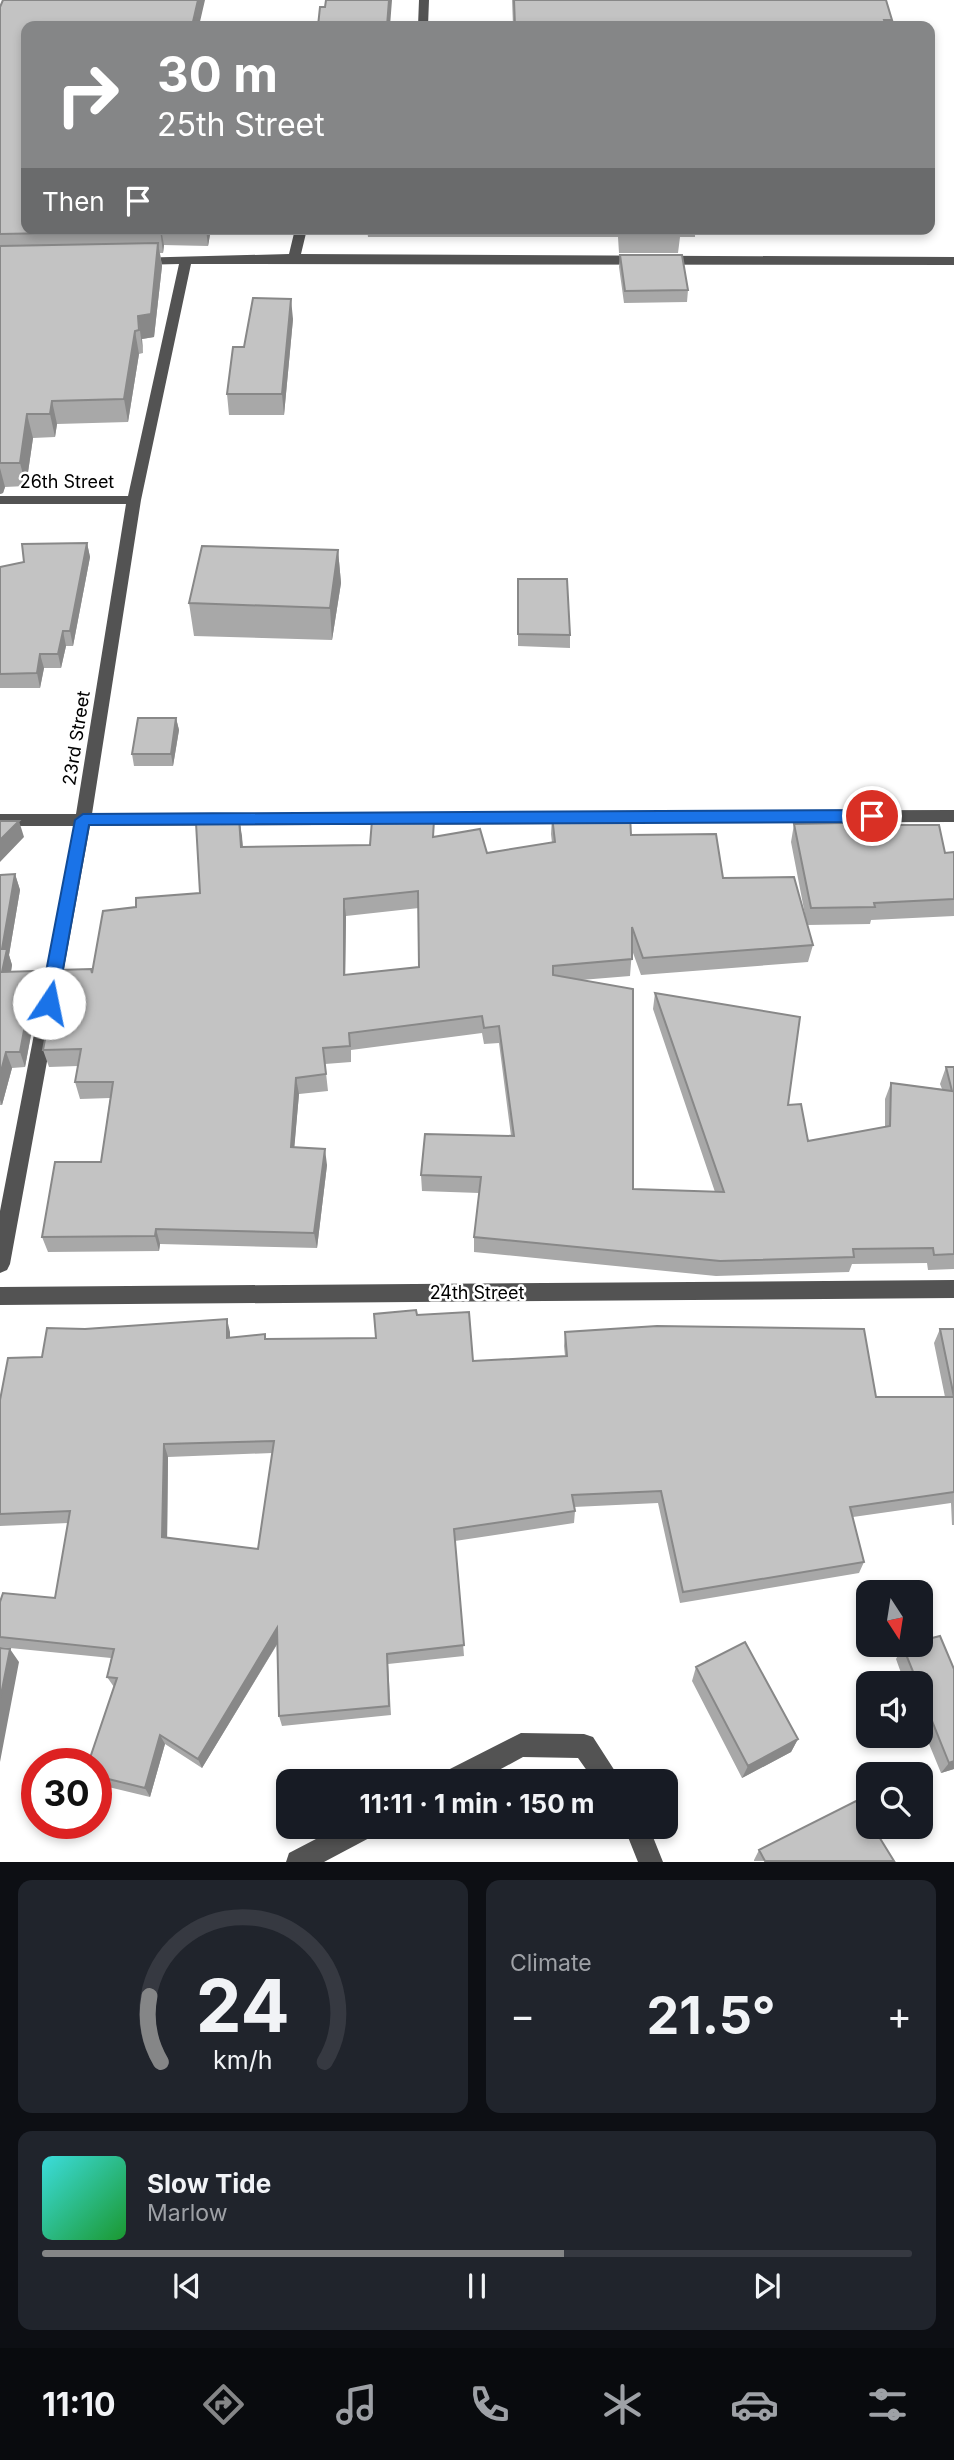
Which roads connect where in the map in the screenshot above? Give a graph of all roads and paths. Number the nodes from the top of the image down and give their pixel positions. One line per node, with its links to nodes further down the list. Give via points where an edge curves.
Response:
1 (424, 0): 2 (street)
2 (423, 21)
3 (300, 235): 4 (street)
4 (294, 258): 5 (street); 7 (street)
5 (186, 260): 6 (street); 9 (street, 23rd Street)
6 (120, 261)
7 (954, 261)
8 (0, 500): 9 (street, 26th Street)
9 (134, 500): 12 (street, 23rd Street)
10 (954, 816): 12 (street)
11 (0, 820): 12 (street)
12 (83, 820): 13 (street, 23rd Street)
13 (0, 1264)
14 (954, 1289): 15 (street, 24th Street)
15 (0, 1296)
16 (476, 1769): 17 (street, via 521,1745 584,1746)
17 (601, 1769)
18 (341, 1839): 20 (street)
19 (641, 1839): 21 (street)
20 (298, 1861)
21 (651, 1861)

